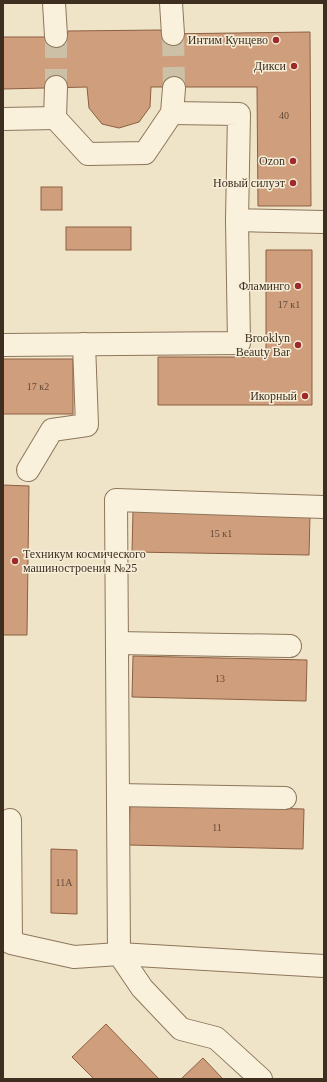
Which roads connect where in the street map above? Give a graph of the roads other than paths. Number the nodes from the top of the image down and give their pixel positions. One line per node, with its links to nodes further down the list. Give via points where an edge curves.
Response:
1 (54, 3): 4 (lane)
2 (171, 3): 3 (lane)
3 (173, 34)
4 (56, 36)
5 (56, 87): 8 (lane)
6 (174, 88): 7 (lane)
7 (172, 113): 8 (lane, via 146,152 88,154); 10 (lane, via 238,114)
8 (55, 118): 9 (lane)
9 (3, 119)
10 (238, 220): 11 (lane); 12 (lane, via 239,343)
11 (324, 222)
12 (84, 344): 13 (lane); 14 (lane, via 86,425 52,430)
13 (3, 345)
14 (28, 470)
15 (324, 507): 16 (lane, via 116,500)
16 (117, 643): 17 (lane); 18 (lane)
17 (290, 646)
18 (118, 794): 19 (lane); 21 (lane)
19 (285, 798)
20 (10, 820): 21 (lane, via 10,943 74,957)
21 (119, 954): 22 (lane); 23 (lane, via 142,988 181,1029 216,1038)
22 (324, 966)
23 (261, 1079)

